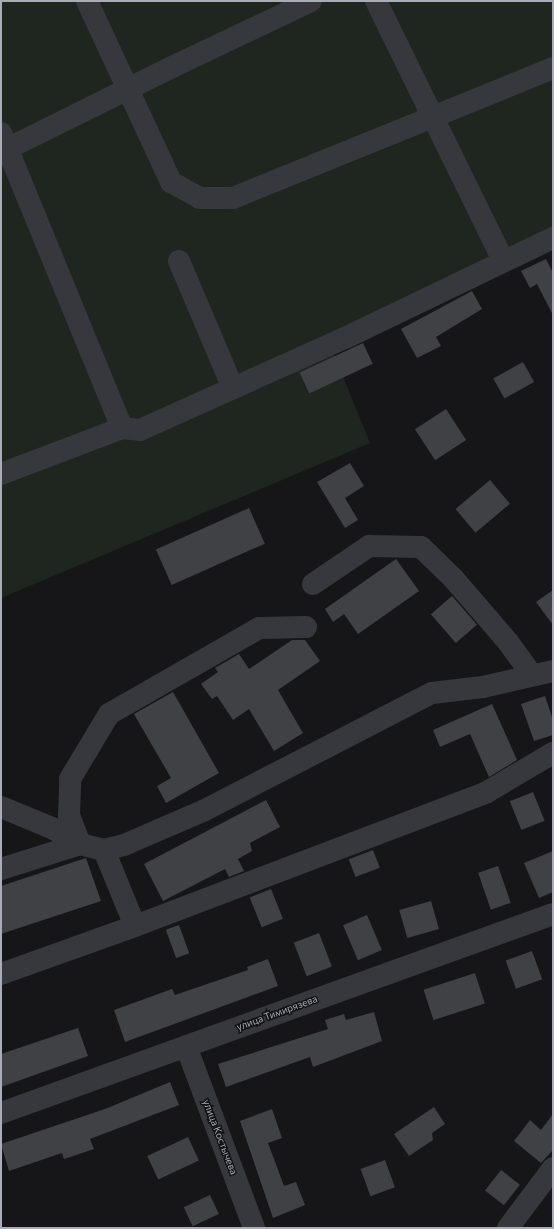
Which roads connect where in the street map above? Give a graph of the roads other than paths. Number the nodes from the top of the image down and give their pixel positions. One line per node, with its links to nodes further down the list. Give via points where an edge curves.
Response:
1 (87, 1): 5 (street)
2 (311, 1): 5 (street)
3 (376, 1): 6 (street)
4 (553, 68): 6 (street)
5 (126, 90): 6 (street, via 171,182 200,198 233,198); 7 (street)
6 (434, 117): 9 (street)
7 (3, 145): 12 (street)
8 (553, 238): 9 (street)
9 (503, 260): 11 (street, via 345,338)
10 (179, 261): 11 (street)
11 (233, 388): 12 (street, via 140,430)
12 (122, 428): 13 (street)
13 (1, 474)
14 (313, 584): 16 (street, via 369,546 421,546 453,578 508,642)
15 (306, 626): 19 (street, via 259,628 109,714 70,779 69,816)
16 (543, 673): 20 (street, via 483,687 432,693 205,810 124,845)
17 (553, 753): 23 (street, via 487,792)
18 (1, 807): 19 (street, via 52,828)
19 (80, 844): 20 (street); 21 (street)
20 (104, 850): 23 (street)
21 (1, 869)
22 (553, 914): 25 (street, улица Тимирязева)
23 (135, 926): 24 (street)
24 (1, 974)
25 (186, 1046): 26 (street, улица Тимирязева); 28 (street, улица Костычева)
26 (1, 1113)
27 (553, 1168): 29 (street)
28 (254, 1228)
29 (508, 1228)

